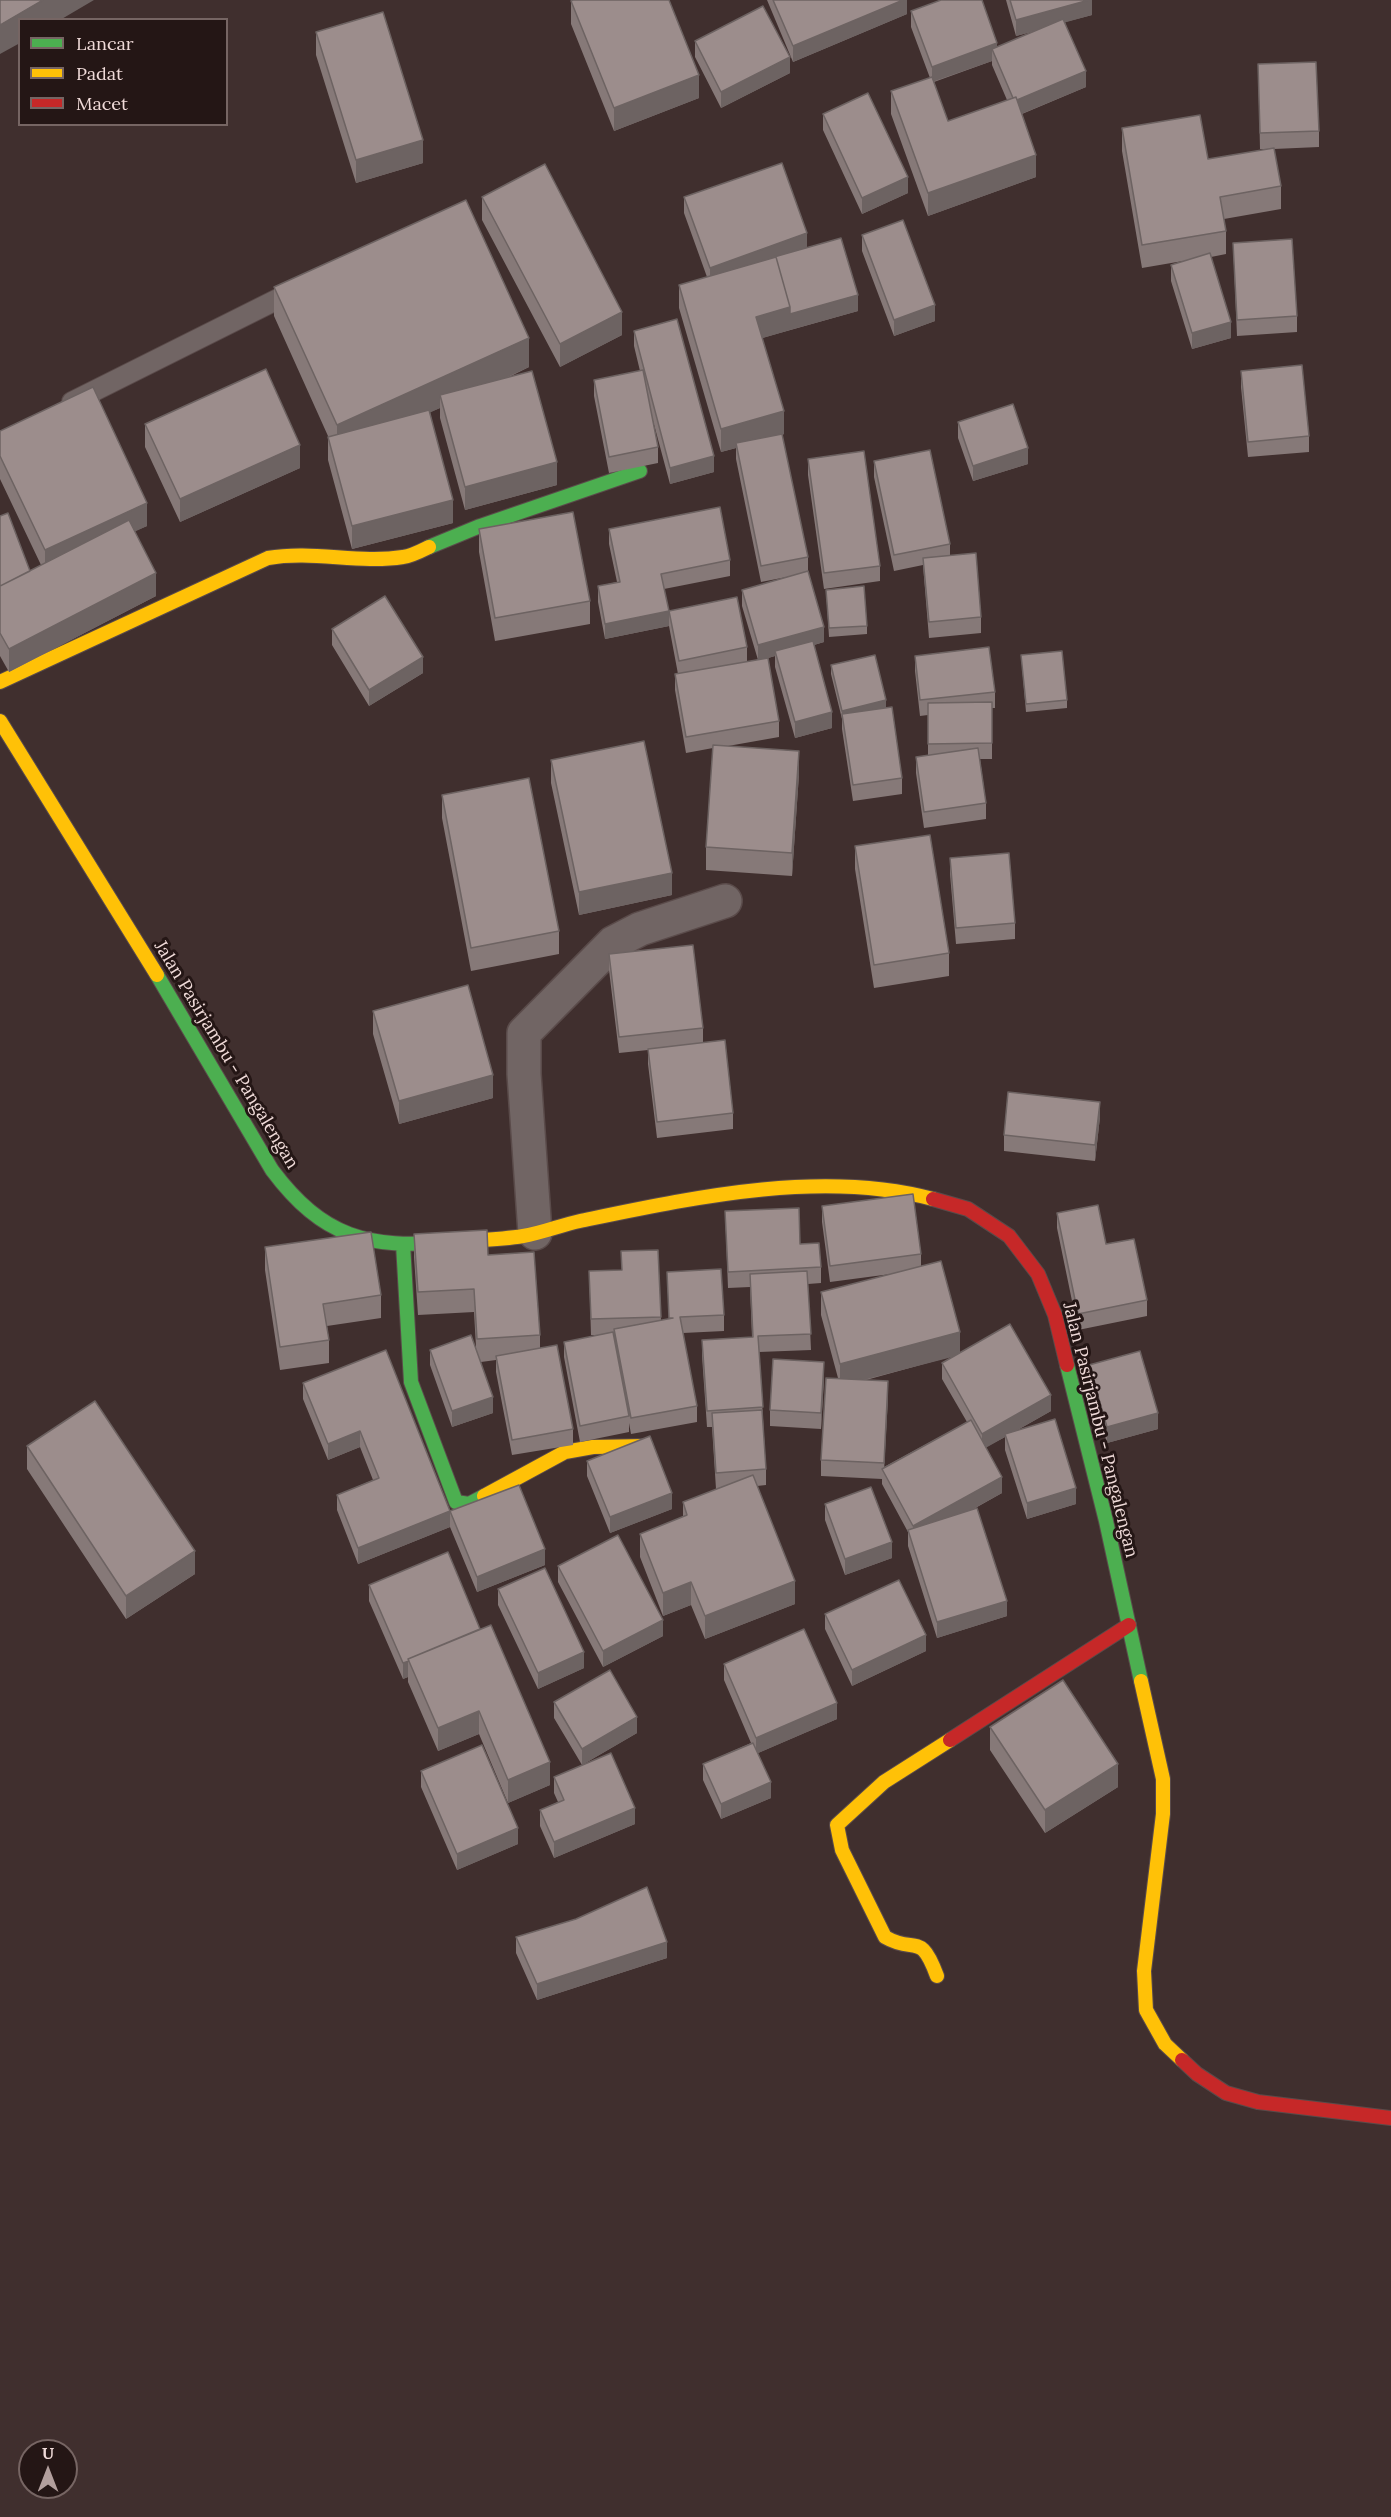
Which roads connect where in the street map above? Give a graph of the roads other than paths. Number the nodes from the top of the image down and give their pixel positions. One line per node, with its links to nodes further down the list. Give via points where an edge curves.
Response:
1 (318, 279): 2 (lane)
2 (53, 412)
3 (640, 471): 4 (main road, via 480,526 406,557 290,554 268,558)
4 (0, 682)
5 (0, 721): 8 (main road, Jalan Pasirjambu - Pangalengan, via 135,938 272,1170 293,1198 334,1228 358,1239)
6 (725, 901): 7 (street, via 640,929 614,943 524,1033)
7 (535, 1233): 8 (main road, Jalan Pasirjambu - Pangalengan, via 481,1241); 10 (main road, Jalan Pasirjambu - Pangalengan, via 689,1197 787,1188 861,1188 920,1196 976,1214 1009,1236 1038,1274 1055,1315)
8 (403, 1244): 9 (main road, via 411,1382 456,1502 469,1504 565,1452)
9 (646, 1446)
10 (1129, 1625): 11 (main road, via 884,1782 837,1825 842,1850 885,1937 916,1945 928,1953); 12 (main road, Jalan Pasirjambu - Pangalengan, via 1163,1779 1163,1814 1144,1971 1146,2010 1165,2044 1197,2074 1226,2093 1257,2102)
11 (937, 1976)
12 (1391, 2118)

